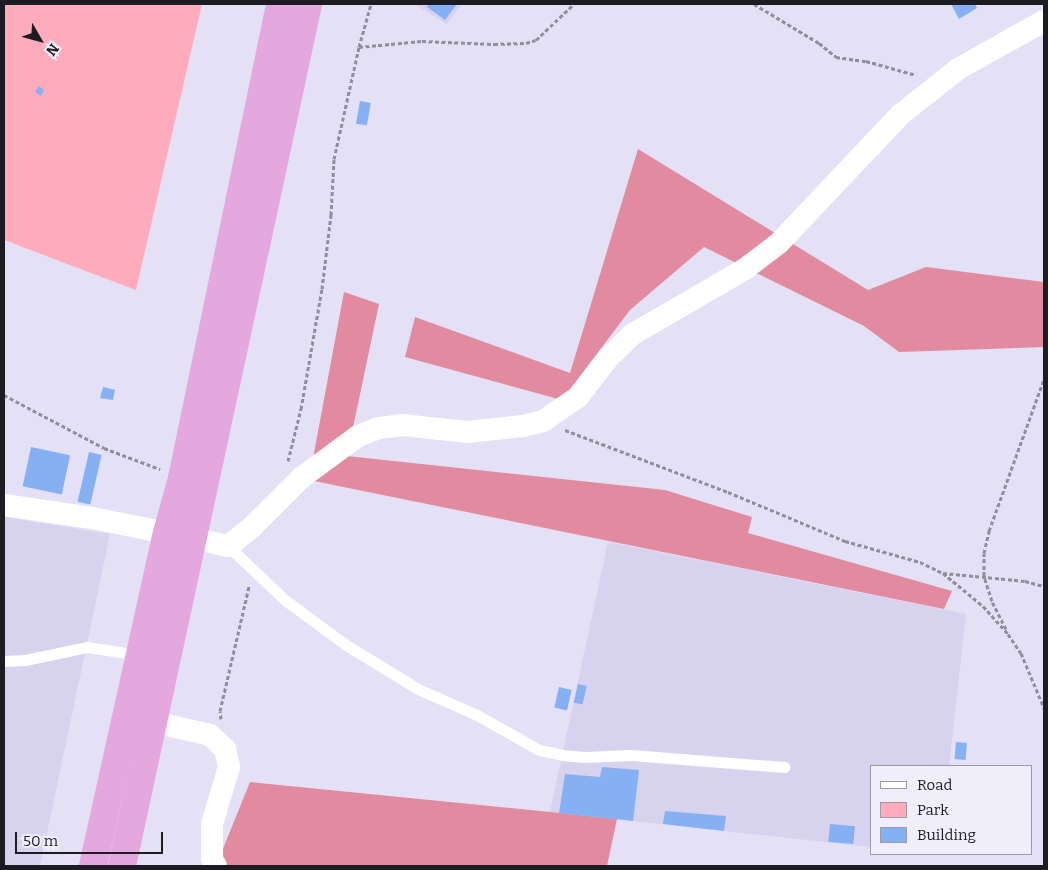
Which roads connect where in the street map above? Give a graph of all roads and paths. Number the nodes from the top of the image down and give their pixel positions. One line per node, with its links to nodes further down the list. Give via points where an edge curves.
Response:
1 (280, 4): 13 (highway)
2 (308, 4): 15 (highway)
3 (371, 4): 7 (path)
4 (574, 4): 7 (path, via 536,40 526,43 422,41)
5 (754, 4): 8 (path, via 819,43 836,57 866,61)
6 (1044, 21): 11 (street, via 958,69 907,109 779,243 745,269 633,334 608,358 578,397)
7 (358, 47): 12 (path, via 334,159 322,289 301,409)
8 (919, 76)
9 (1044, 378): 19 (path, via 989,530)
10 (4, 395): 13 (path, via 104,448)
11 (543, 421): 16 (street, via 467,432 402,425 379,428 358,436 301,478); 18 (path, via 719,488 845,541 920,562)
12 (287, 464)
13 (182, 478): 15 (highway)
14 (4, 505): 15 (street)
15 (180, 535): 16 (street); 22 (highway); 25 (highway)
16 (228, 546): 17 (lane)
17 (254, 571): 26 (path, via 220,710); 27 (lane, via 284,600 346,645 418,689 477,715 539,750 585,757 632,755)
18 (943, 573): 19 (path); 21 (path, via 983,606)
19 (984, 576): 20 (path); 21 (path)
20 (1044, 586)
21 (1008, 634): 24 (path, via 1021,653)
22 (140, 655): 23 (lane, via 87,647); 28 (highway)
23 (4, 661)
24 (1043, 708)
25 (153, 722): 26 (street, via 210,735); 29 (highway)
26 (225, 749): 30 (street, via 228,767 212,824 212,859)
27 (785, 767)
28 (93, 866)
29 (122, 866)
30 (216, 866)

